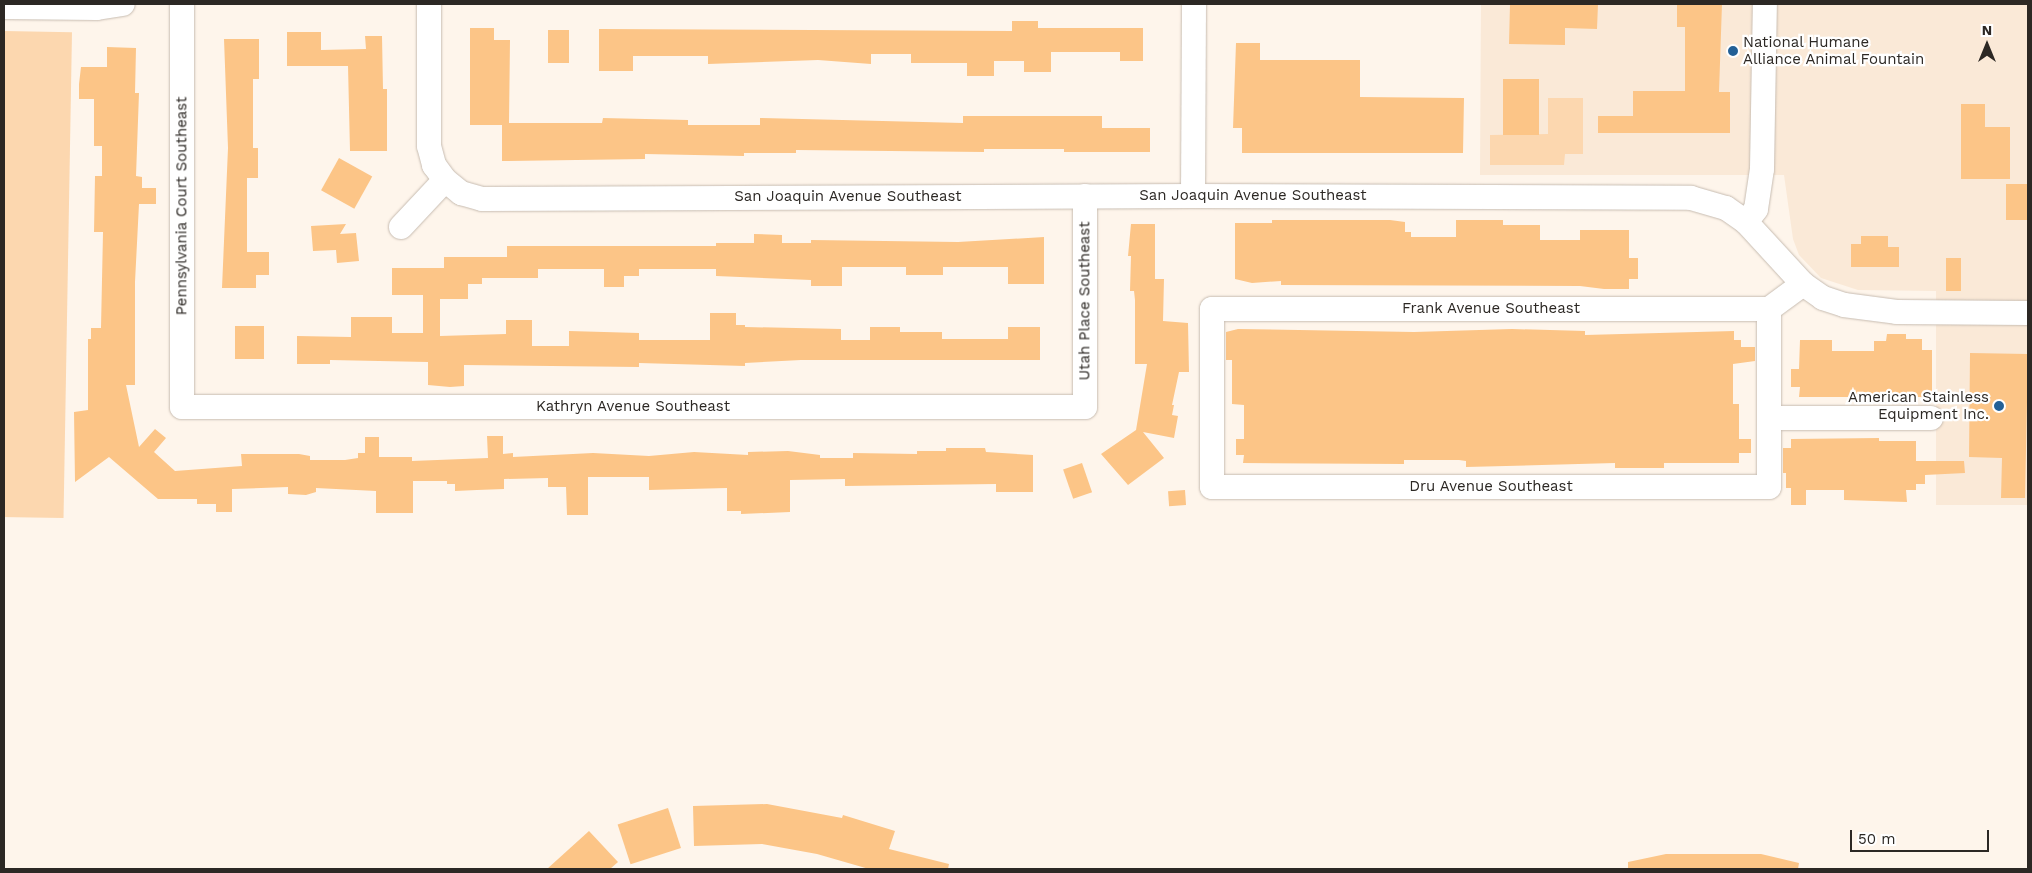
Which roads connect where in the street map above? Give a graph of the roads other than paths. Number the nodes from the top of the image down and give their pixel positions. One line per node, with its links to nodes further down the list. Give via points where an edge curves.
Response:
1 (123, 4): 6 (street, via 97,8)
2 (182, 4): 16 (street, Pennsylvania Court Southeast)
3 (429, 4): 8 (street, via 429,146 434,164)
4 (1194, 4): 10 (street)
5 (1765, 4): 11 (street, via 1762,169 1756,209)
6 (65, 6): 7 (street)
7 (4, 7)
8 (445, 180): 9 (street, San Joaquin Avenue Southeast, via 461,193 482,199); 12 (street)
9 (1085, 196): 10 (street, San Joaquin Avenue Southeast); 17 (street, Utah Place Southeast)
10 (1193, 196): 11 (street, San Joaquin Avenue Southeast, via 1691,198 1726,208)
11 (1746, 222): 13 (street, San Joaquin Avenue Southeast)
12 (402, 227)
13 (1803, 284): 14 (street); 15 (street, San Joaquin Avenue Southeast, via 1823,298 1877,310)
14 (1770, 309): 18 (street); 20 (street, Frank Avenue Southeast, via 1212,309)
15 (2028, 313)
16 (182, 407): 17 (street, Kathryn Avenue Southeast)
17 (1085, 407)
18 (1770, 418): 19 (street); 20 (street, Dru Avenue Southeast, via 1770,487)
19 (1931, 418)
20 (1212, 487)

